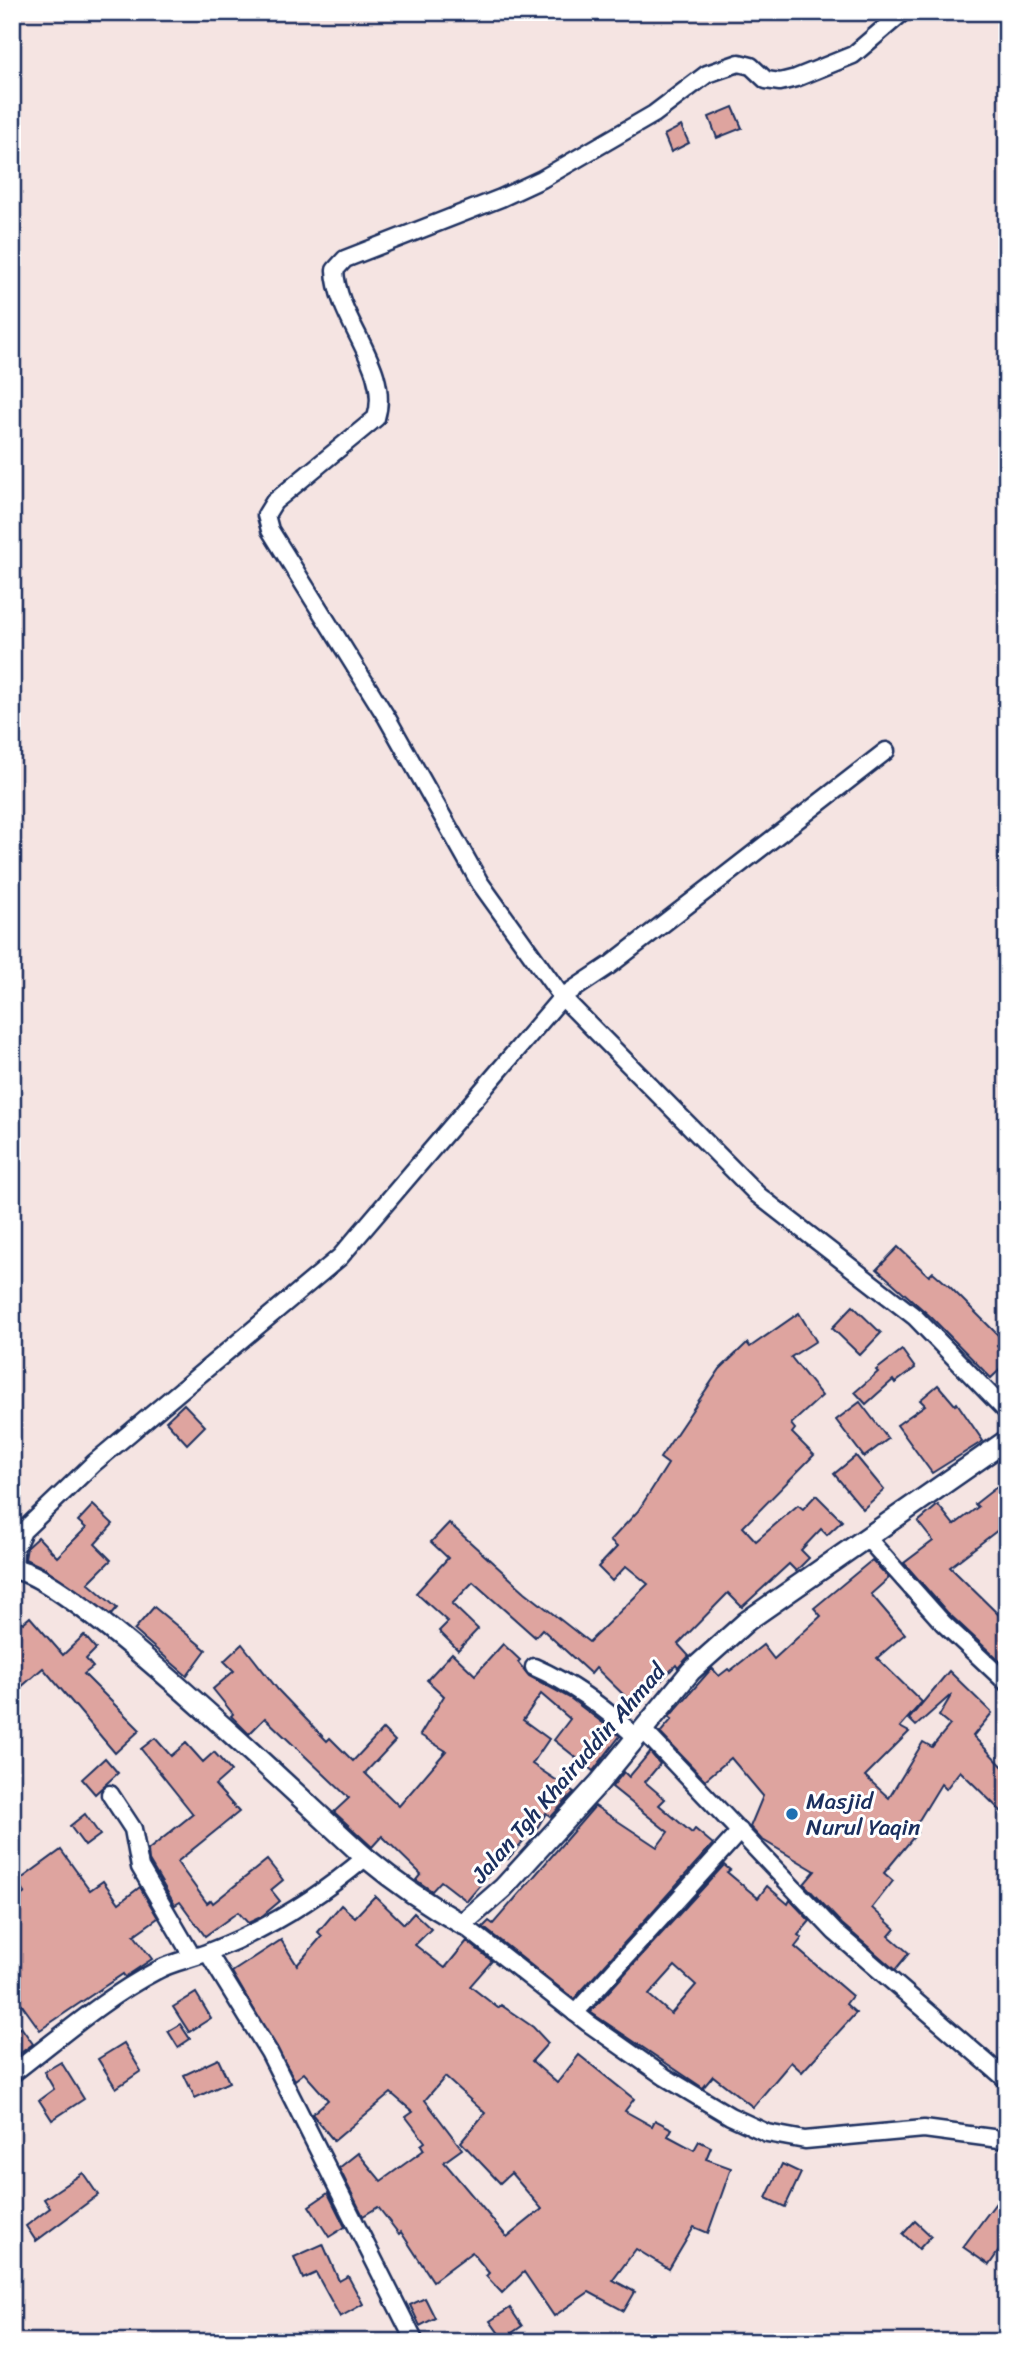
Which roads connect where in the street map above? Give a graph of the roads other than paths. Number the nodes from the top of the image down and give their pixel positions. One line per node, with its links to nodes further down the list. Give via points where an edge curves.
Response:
1 (903, 12): 3 (street, via 853,55 796,78 766,80 751,66 739,63 707,74 654,114 542,179 345,259 335,270 335,290 382,401 376,418 274,502 267,515 270,530 387,718 480,883)
2 (886, 751): 3 (street, via 610,965)
3 (562, 997): 4 (street, via 758,1195 915,1317); 7 (street, via 340,1257 94,1463 23,1531)
4 (1007, 1412)
5 (1007, 1440): 6 (street, Jalan Tgh Khairuddin Ahmad)
6 (868, 1539): 9 (street, via 943,1623); 10 (street, Jalan Tgh Khairuddin Ahmad, via 747,1621 691,1671)
7 (13, 1569): 13 (street, via 42,1580 127,1644 224,1725)
8 (534, 1667): 10 (street, via 564,1680)
9 (1007, 1683)
10 (639, 1733): 12 (street); 14 (street, Jalan Tgh Khairuddin Ahmad, via 503,1888)
11 (110, 1794): 16 (street, via 133,1829 141,1867)
12 (740, 1831): 17 (street); 19 (street, via 835,1931)
13 (366, 1857): 14 (street, via 421,1900); 15 (street, via 326,1891 267,1926)
14 (462, 1924): 17 (street)
15 (208, 1953): 16 (street); 21 (street, via 269,2052)
16 (192, 1956): 18 (street, via 115,1995)
17 (575, 2012): 20 (street, via 665,2077 767,2133 805,2140 924,2129)
18 (12, 2074)
19 (1007, 2080)
20 (1007, 2140)
21 (415, 2342)

